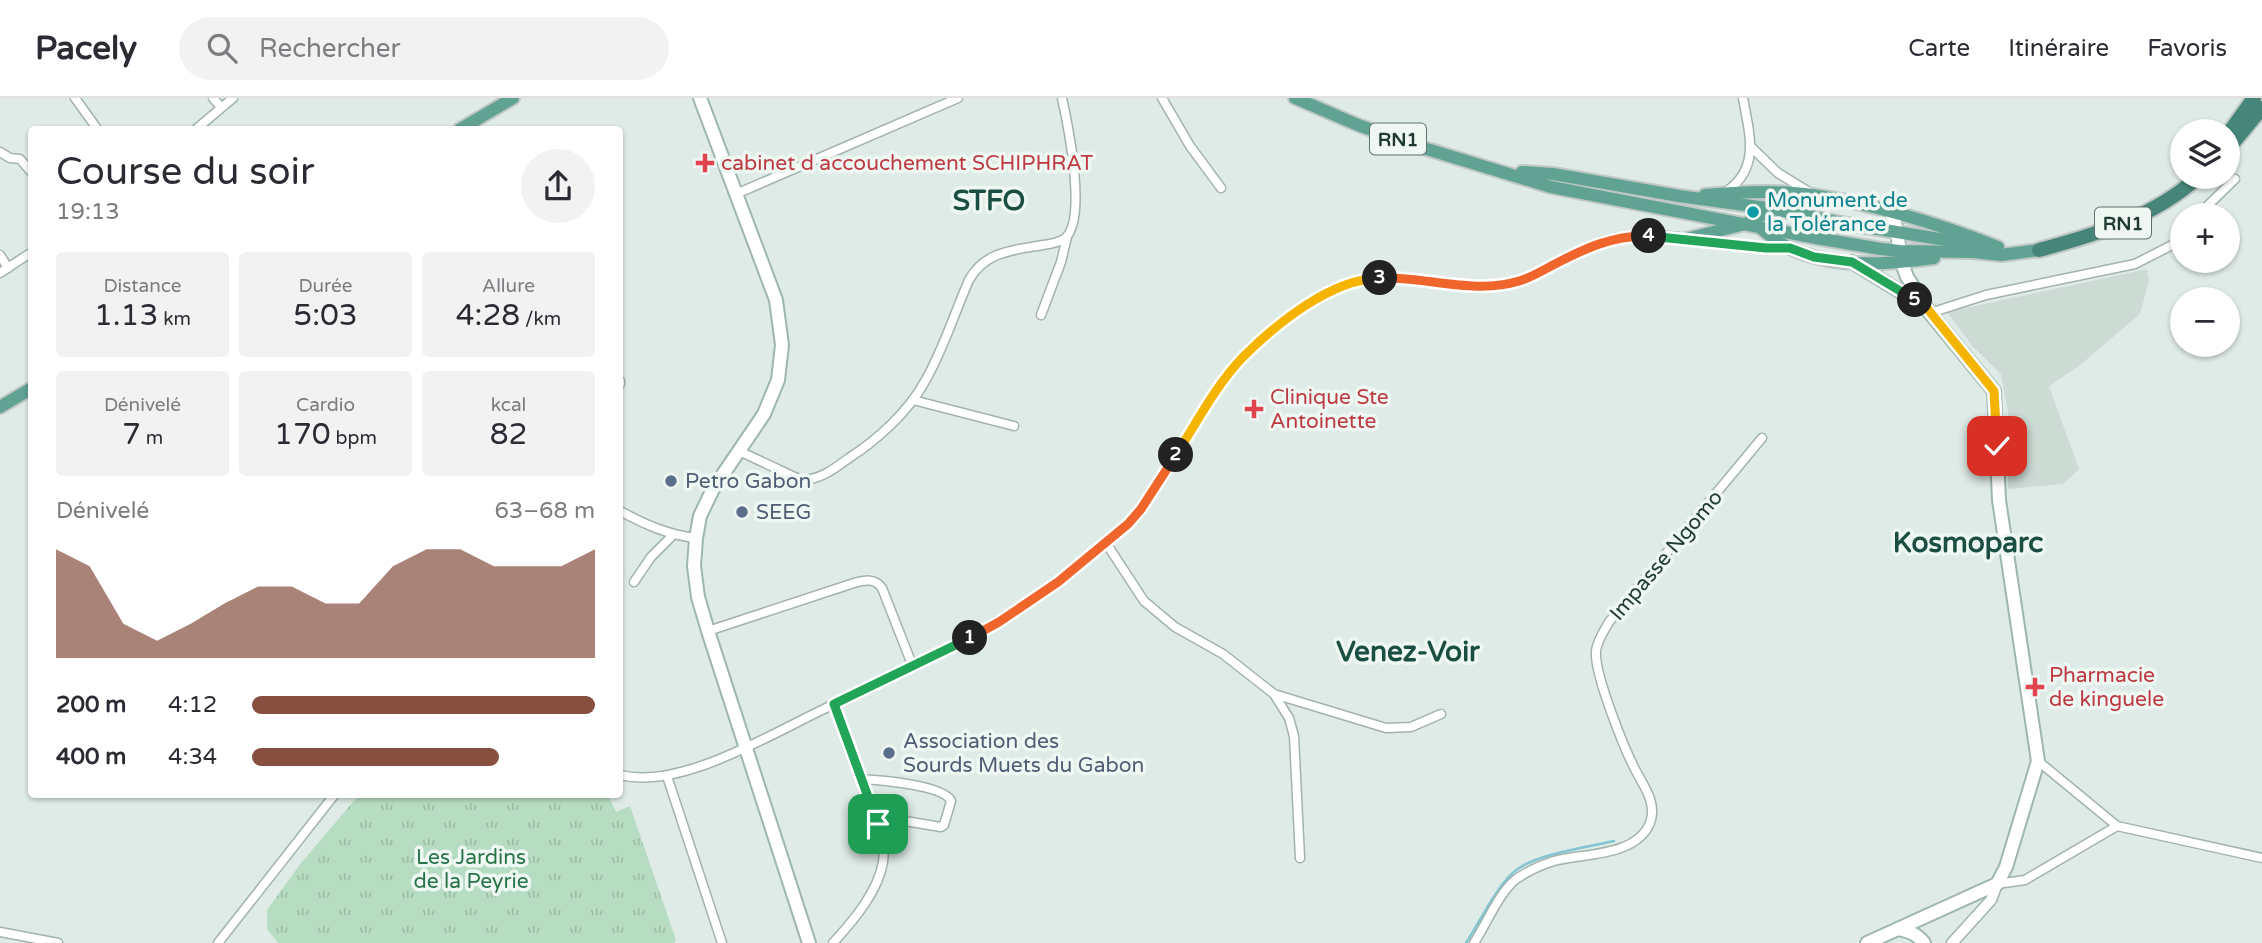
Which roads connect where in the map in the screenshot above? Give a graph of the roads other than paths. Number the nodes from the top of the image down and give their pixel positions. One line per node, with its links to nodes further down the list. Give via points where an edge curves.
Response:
1 (75, 98): 15 (street)
2 (213, 98): 12 (street)
3 (233, 98): 12 (street)
4 (513, 98): 17 (main road)
5 (700, 98): 29 (main road)
6 (958, 98): 29 (street)
7 (1062, 98): 38 (street, via 1073,149 1075,206)
8 (1162, 98): 24 (street)
9 (1295, 98): 22 (main road, RN1, via 1418,146)
10 (1743, 98): 19 (street)
11 (2254, 98): 14 (highway)
12 (221, 107): 16 (street)
13 (2262, 108): 18 (highway)
14 (2239, 119)
15 (95, 126)
16 (200, 126)
17 (466, 126)
18 (2240, 135)
19 (1751, 147): 27 (street, via 1736,185); 30 (street, via 1778,173)
20 (0, 152): 21 (street, via 20,159)
21 (28, 168)
22 (1504, 171): 31 (main road, RN1, via 1553,174); 36 (main road, RN1, via 1551,187)
23 (2170, 186): 40 (highway, RN1, via 2108,221)
24 (1221, 188)
25 (2181, 189): 40 (highway, RN1, via 2111,229)
26 (2225, 189): 32 (street)
27 (1724, 193): 28 (main road); 31 (main road)
28 (1796, 193): 30 (main road); 33 (main road)
29 (736, 194): 56 (main road, via 776,300 782,345 772,397)
30 (1814, 195): 34 (main road)
31 (1679, 196): 33 (main road, RN1)
32 (2210, 203)
33 (1774, 209): 35 (main road); 37 (main road, RN1)
34 (1890, 212): 37 (main road); 42 (main road)
35 (1759, 222): 36 (main road, RN1); 43 (main road, via 1769,236); 46 (main road, RN1)
36 (1745, 224): 39 (main road)
37 (1897, 232): 42 (main road, RN1); 46 (main road)
38 (1067, 237): 50 (street); 52 (street, via 1001,253 977,267)
39 (1686, 239): 43 (street); 60 (street, via 1613,238 1501,285 1396,277 1353,282 1328,292 1243,358 1204,409 1141,509)
40 (2038, 246): 42 (main road, RN1); 46 (main road, RN1, via 2001,255 1973,252)
41 (2170, 246): 49 (street, via 2136,264)
42 (1998, 247)
43 (1790, 248): 47 (main road)
44 (28, 254): 48 (street)
45 (0, 255): 48 (street)
46 (1901, 257): 47 (main road); 49 (main road)
47 (1852, 262): 49 (main road)
48 (4, 270)
49 (1928, 310): 68 (main road, via 1994,391 1999,500)
50 (1041, 314)
51 (28, 390): 53 (main road)
52 (913, 400): 54 (street); 56 (street, via 856,454 811,480 801,480)
53 (0, 407)
54 (1014, 426)
55 (1762, 438): 85 (street, Impasse Ngomo, via 1609,622 1597,646 1600,678 1651,804 1646,829 1628,845 1552,862 1520,877 1507,889)
56 (739, 451): 59 (main road, via 705,505)
57 (623, 512): 58 (street)
58 (673, 535): 59 (street); 61 (street)
59 (696, 538): 62 (main road, via 696,582)
60 (1106, 543): 63 (street, via 999,622); 64 (street, via 1144,601)
61 (634, 582)
62 (708, 631): 63 (street, via 871,580 882,587); 67 (main road)
63 (913, 667): 65 (street)
64 (1273, 694): 66 (street, via 1386,728 1411,727); 75 (street, via 1289,718 1294,736)
65 (834, 704): 67 (street); 71 (street)
66 (1441, 714)
67 (745, 747): 70 (street); 83 (main road)
68 (2038, 761): 74 (street); 77 (main road)
69 (623, 776): 70 (street)
70 (667, 776): 82 (street)
71 (860, 779): 73 (street); 73 (street, via 905,783 946,794 951,802 941,827)
72 (332, 798): 81 (street)
73 (875, 816): 84 (street, via 884,852 880,875)
74 (2117, 826): 76 (street); 77 (street, via 2025,880)
75 (1300, 858)
76 (2262, 858)
77 (1997, 884): 78 (main road); 88 (street, via 1991,900)
78 (1898, 929): 86 (main road); 87 (main road)
79 (0, 932): 80 (street)
80 (58, 943)
81 (218, 943)
82 (722, 943)
83 (809, 943)
84 (833, 943)
85 (1475, 943)
86 (1867, 943)
87 (1924, 943)
88 (1952, 943)

